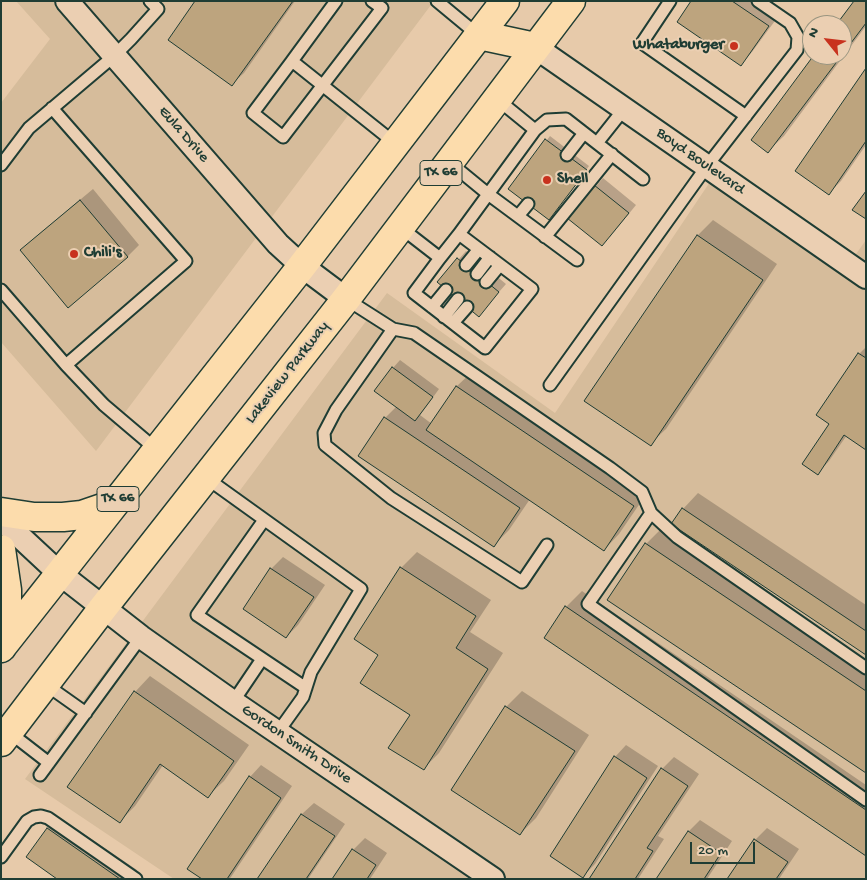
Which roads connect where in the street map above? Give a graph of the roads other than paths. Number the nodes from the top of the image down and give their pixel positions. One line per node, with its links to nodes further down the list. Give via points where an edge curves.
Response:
1 (67, 1): 12 (street, Eula Drive)
2 (150, 1): 12 (lane, via 158,9)
3 (336, 1): 13 (lane)
4 (372, 1): 14 (lane, via 382,8)
5 (437, 1): 10 (lane)
6 (571, 1): 11 (main road, Lakeview Parkway / TX 66)
7 (670, 1): 18 (lane, via 642,44)
8 (758, 1): 18 (lane, via 790,23 798,37 797,50)
9 (502, 2): 10 (main road, TX 66); 11 (main road)
10 (479, 35): 11 (main road); 22 (main road, TX 66)
11 (535, 47): 15 (main road, Lakeview Parkway / TX 66); 17 (street, Boyd Boulevard)
12 (114, 56): 16 (lane); 41 (street, Eula Drive, via 278,244)
13 (292, 62): 14 (lane); 14 (lane, via 252,113 283,137)
14 (323, 86): 22 (lane)
15 (496, 99): 19 (lane); 25 (main road, Lakeview Parkway / TX 66)
16 (52, 108): 26 (lane, via 29,128); 50 (lane, via 186,261)
17 (624, 109): 21 (lane); 27 (street, Boyd Boulevard)
18 (746, 116): 27 (lane)
19 (535, 130): 20 (lane, via 547,120 566,119); 29 (lane)
20 (584, 133): 21 (lane); 24 (lane)
21 (598, 143): 23 (lane)
22 (396, 144): 41 (main road, TX 66)
23 (612, 154): 28 (lane); 34 (lane)
24 (567, 155)
25 (449, 162): 29 (lane); 32 (main road, Lakeview Parkway / TX 66)
26 (1, 165)
27 (707, 166): 42 (street, Boyd Boulevard); 51 (lane)
28 (643, 179)
29 (488, 194): 31 (lane); 33 (lane)
30 (528, 204): 31 (lane)
31 (518, 216): 34 (lane)
32 (400, 227): 37 (lane); 45 (main road, Lakeview Parkway / TX 66)
33 (458, 234): 35 (lane); 37 (lane)
34 (545, 237): 38 (lane)
35 (478, 249): 36 (lane); 39 (lane)
36 (490, 257): 40 (lane); 40 (lane, via 482,278)
37 (440, 258): 47 (lane, via 414,293)
38 (578, 260)
39 (466, 265)
40 (500, 265): 48 (lane, via 532,289 485,348)
41 (302, 266): 45 (street, Eula Drive); 52 (main road, TX 66)
42 (866, 277)
43 (1, 290): 50 (lane)
44 (446, 290): 47 (lane)
45 (346, 299): 49 (lane); 53 (main road, Lakeview Parkway / TX 66)
46 (463, 303): 48 (lane)
47 (432, 307): 48 (lane)
48 (449, 320)
49 (392, 330): 56 (lane, via 414,333 610,468 642,492); 59 (lane, via 336,410 324,433 325,445 391,498 522,582)
50 (66, 365): 52 (lane, via 104,405)
51 (550, 385)
52 (158, 450): 54 (main road, TX 66)
53 (205, 477): 58 (lane); 62 (main road, Lakeview Parkway / TX 66)
54 (114, 504): 55 (main road, via 82,515 63,517); 61 (main road, TX 66)
55 (1, 512)
56 (651, 513): 66 (lane, via 677,537); 75 (lane, via 588,604)
57 (1, 519): 61 (street, Gordon Smith Drive)
58 (264, 520): 65 (lane, via 197,616); 68 (lane, via 361,589 311,672)
59 (547, 545)
60 (1, 549): 64 (main road, via 7,590)
61 (60, 572): 62 (street, Gordon Smith Drive); 64 (main road, TX 66)
62 (102, 608): 63 (street, Gordon Smith Drive); 67 (main road, Lakeview Parkway / TX 66)
63 (141, 637): 69 (street, Gordon Smith Drive); 70 (lane)
64 (2, 648)
65 (262, 659): 68 (lane); 69 (lane)
66 (866, 668)
67 (46, 684): 70 (lane); 72 (main road, Lakeview Parkway / TX 66)
68 (306, 688): 71 (lane)
69 (233, 702): 71 (street, Gordon Smith Drive)
70 (86, 713): 73 (lane)
71 (278, 732): 78 (street, Gordon Smith Drive)
72 (5, 737): 73 (lane)
73 (49, 763): 74 (lane)
74 (40, 775)
75 (866, 800)
76 (1, 856): 77 (lane, via 27,822 41,816)
77 (136, 879)
78 (493, 879)

